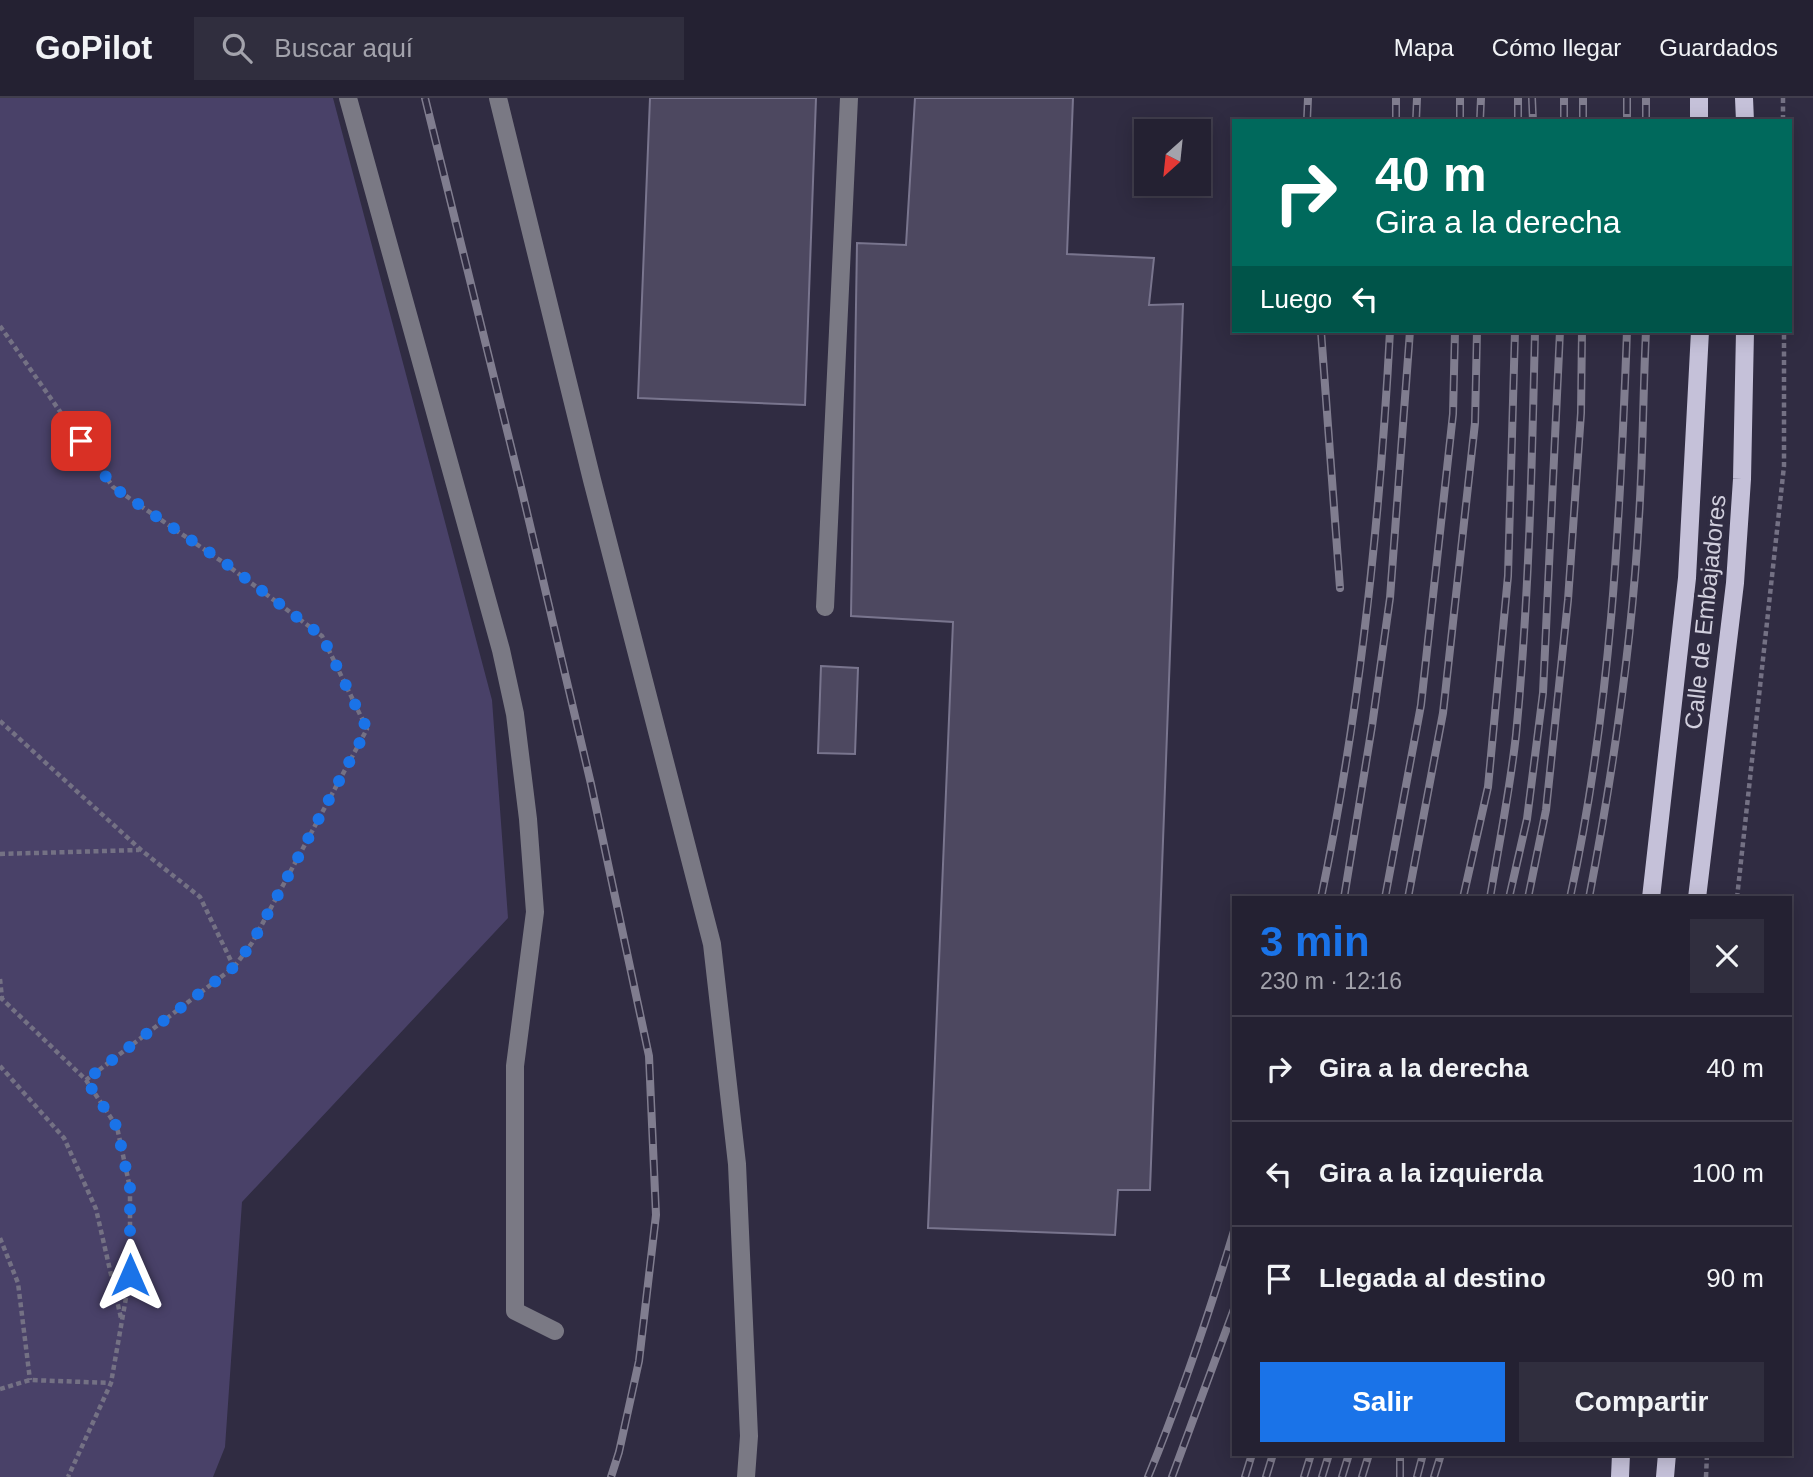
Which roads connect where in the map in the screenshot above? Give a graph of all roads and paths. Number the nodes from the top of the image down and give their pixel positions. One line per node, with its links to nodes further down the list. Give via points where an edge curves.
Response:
1 (348, 98): 28 (lane, via 515,715 535,912 515,1066 515,1311)
2 (499, 98): 36 (lane, via 712,944 737,1164 749,1436)
3 (849, 98): 14 (lane)
4 (1699, 98): 7 (main road)
5 (1744, 98): 8 (main road)
6 (1783, 98): 9 (path)
7 (1699, 119)
8 (1745, 119)
9 (1783, 119)
10 (0, 326): 21 (path, via 113,487 322,636 367,729 252,943)
11 (1700, 333): 18 (main road, Calle de Embajadores, via 1687,579)
12 (1745, 333): 19 (main road, Calle de Embajadores, via 1735,583)
13 (1784, 333): 20 (path, via 1784,466)
14 (825, 607)
15 (0, 721): 16 (path)
16 (141, 850): 17 (path); 21 (path, via 200,897)
17 (0, 854)
18 (1651, 896)
19 (1697, 896)
20 (1737, 896)
21 (234, 967): 25 (path)
22 (0, 979): 23 (path)
23 (1, 998): 25 (path)
24 (0, 1066): 27 (path, via 64,1138 96,1209)
25 (86, 1080): 27 (path, via 117,1127 130,1188 130,1275)
26 (0, 1238): 29 (path, via 18,1283)
27 (121, 1322): 30 (path)
28 (555, 1331)
29 (30, 1380): 30 (path); 31 (path)
30 (111, 1383): 35 (path)
31 (0, 1389)
32 (1621, 1456): 37 (main road)
33 (1667, 1456): 38 (main road)
34 (1707, 1456): 39 (path)
35 (68, 1477)
36 (746, 1477)
37 (1620, 1477)
38 (1665, 1477)
39 (1706, 1477)

